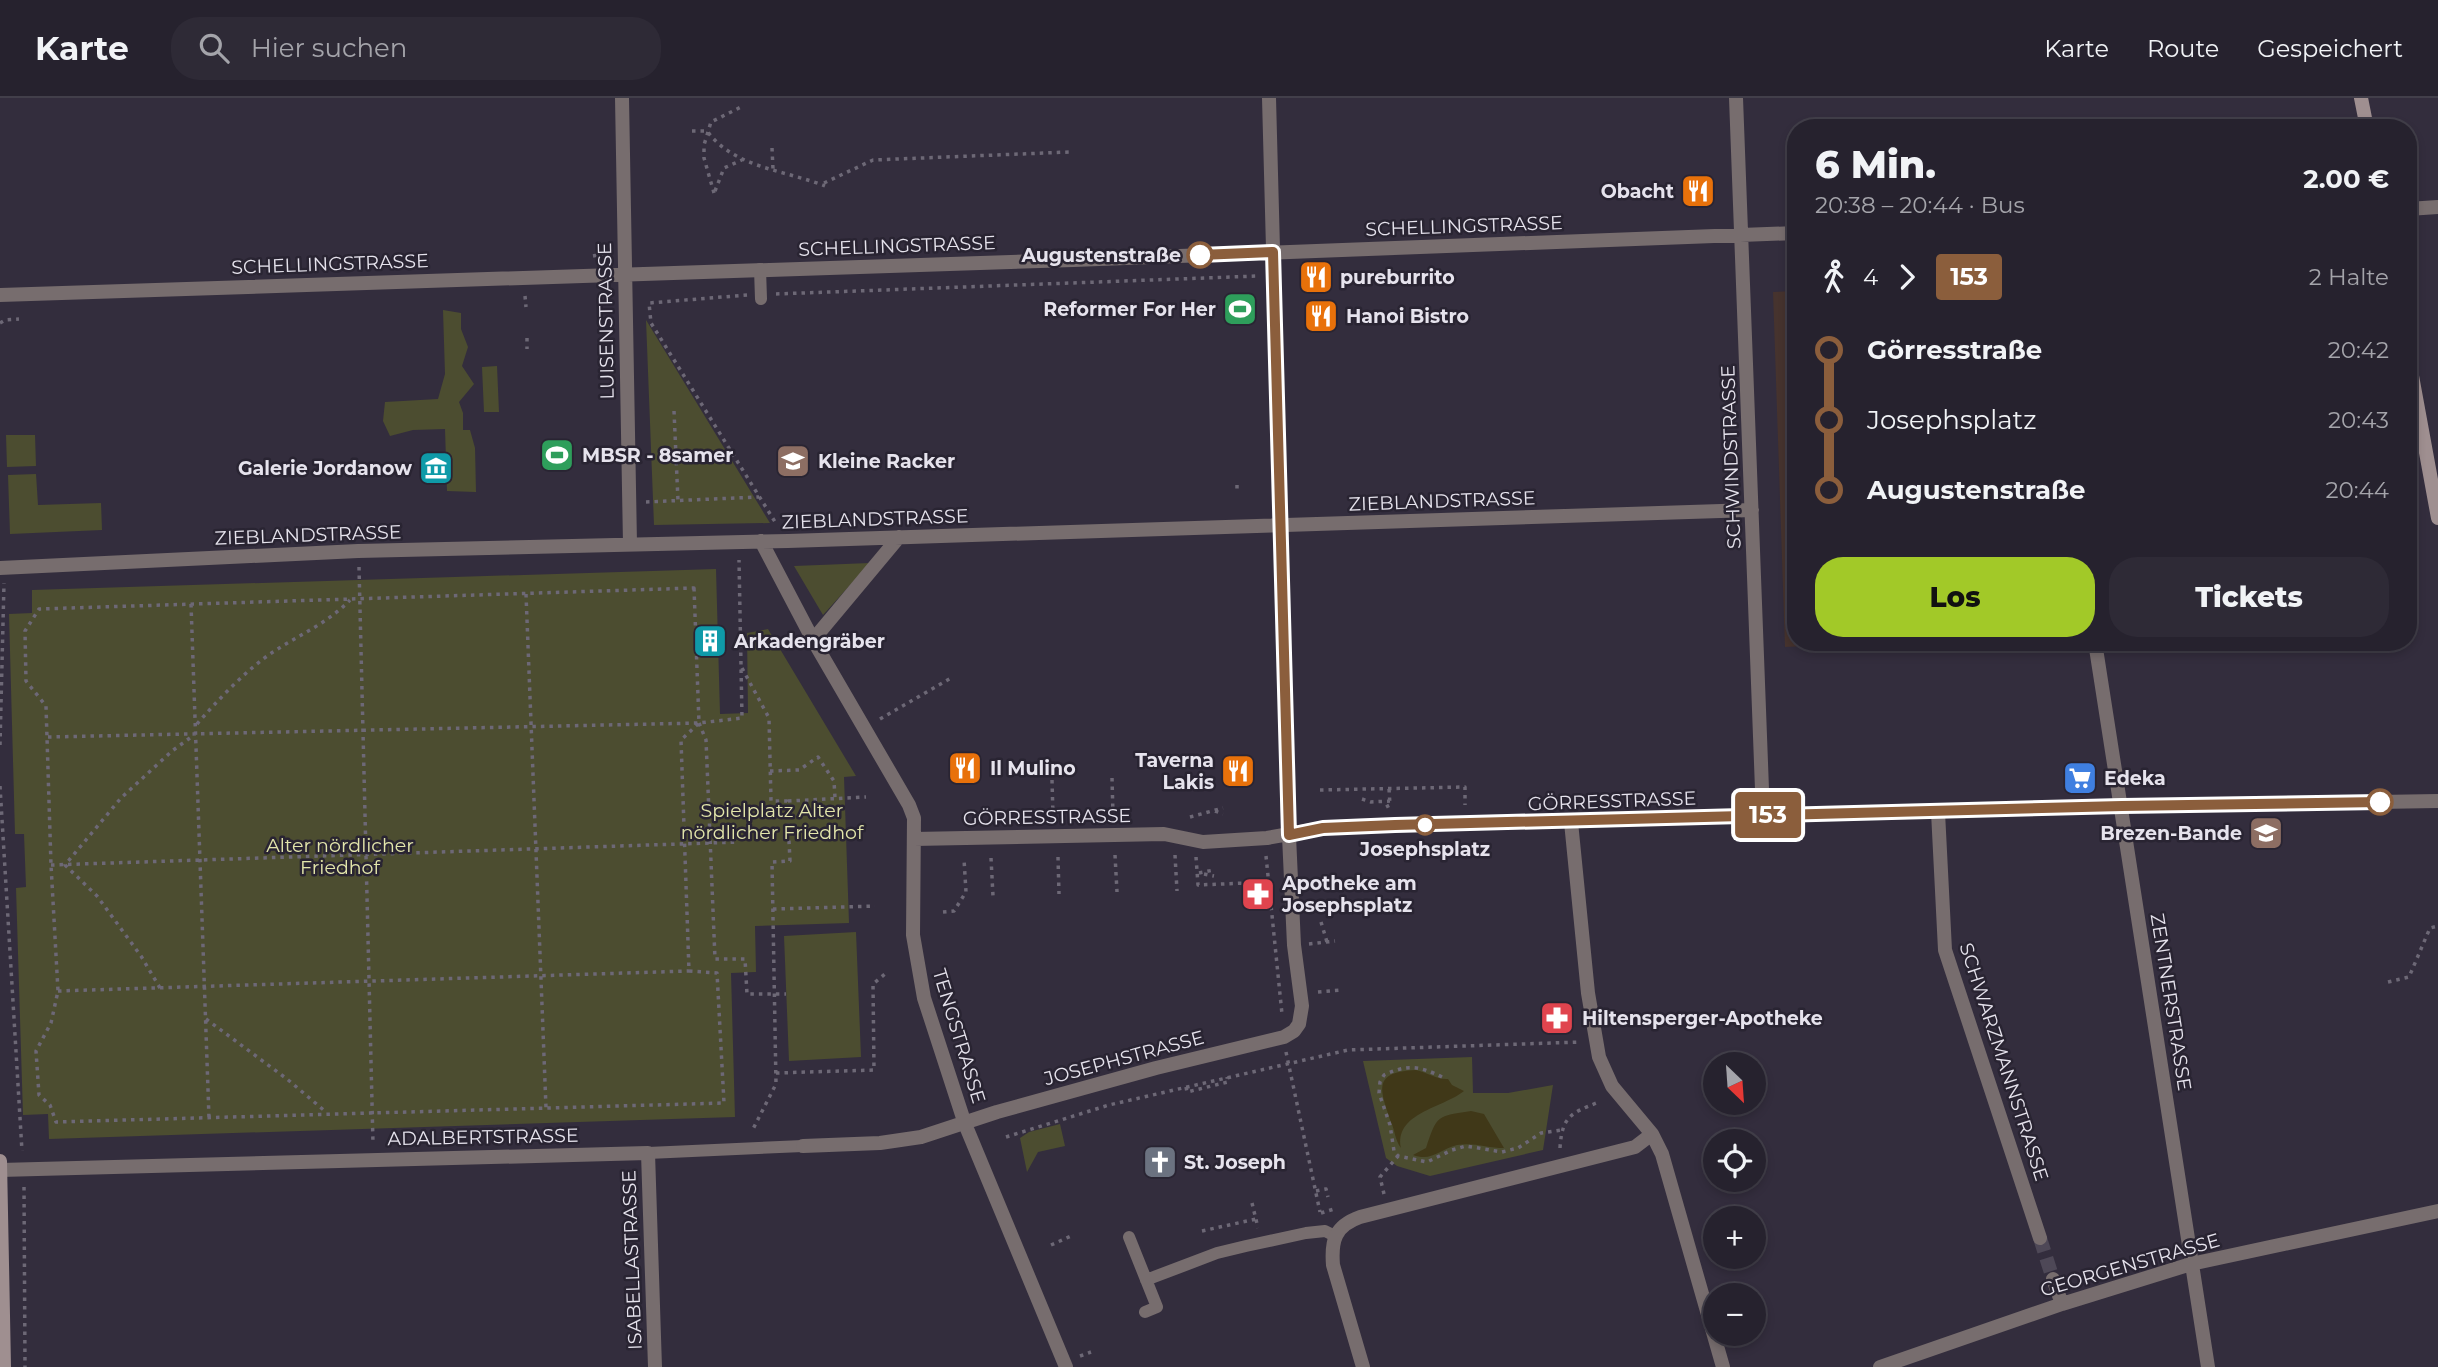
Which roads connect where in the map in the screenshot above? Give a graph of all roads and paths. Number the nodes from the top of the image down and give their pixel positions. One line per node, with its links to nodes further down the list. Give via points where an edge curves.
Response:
1 (622, 98): 21 (street, LUISENSTRASSE)
2 (1269, 98): 17 (street)
3 (1736, 98): 16 (street, SCHWINDSTRASSE)
4 (2361, 98): 6 (main road)
5 (741, 107): 8 (path, via 711,122)
6 (2365, 119)
7 (692, 131): 8 (path)
8 (708, 131): 11 (path, via 724,149); 11 (path, via 704,158 714,193 724,168)
9 (772, 148): 12 (path)
10 (1069, 152): 12 (path, via 873,160 825,184)
11 (743, 159): 12 (path)
12 (773, 169)
13 (2438, 208): 14 (street)
14 (2417, 209)
15 (1787, 233): 16 (street, SCHELLINGSTRASSE)
16 (1742, 234): 17 (street, SCHELLINGSTRASSE); 36 (street, SCHWINDSTRASSE)
17 (1273, 252): 20 (street, SCHELLINGSTRASSE); 38 (street)
18 (603, 254): 19 (path)
19 (593, 256)
20 (760, 270): 21 (street, SCHELLINGSTRASSE); 24 (lane)
21 (625, 274): 23 (street, SCHELLINGSTRASSE); 35 (street, LUISENSTRASSE)
22 (1251, 276): 24 (path)
23 (0, 295)
24 (761, 297): 33 (path, via 649,303 651,323)
25 (19, 319): 26 (path)
26 (0, 323)
27 (527, 338): 28 (path)
28 (527, 349)
29 (2417, 403): 37 (main road)
30 (674, 411): 34 (path)
31 (1237, 485): 32 (path)
32 (1237, 491)
33 (759, 497): 34 (path); 41 (path)
34 (678, 501): 35 (path)
35 (629, 503): 43 (street, LUISENSTRASSE)
36 (1752, 510): 38 (street, ZIEBLANDSTRASSE); 81 (street, SCHWINDSTRASSE)
37 (2438, 518)
38 (1281, 525): 39 (street, ZIEBLANDSTRASSE); 84 (street)
39 (898, 537): 41 (street, ZIEBLANDSTRASSE); 50 (street)
40 (761, 541): 41 (street, ZIEBLANDSTRASSE); 42 (street, ZIEBLANDSTRASSE); 50 (street, TENGSTRASSE)
41 (788, 541)
42 (738, 542): 43 (street, ZIEBLANDSTRASSE); 52 (path)
43 (629, 544): 44 (street, ZIEBLANDSTRASSE)
44 (358, 551): 45 (street, ZIEBLANDSTRASSE); 48 (path)
45 (2, 568): 61 (path)
46 (526, 594): 48 (path); 54 (path, via 694,588); 56 (path)
47 (350, 599): 48 (path); 49 (path); 55 (path, via 336,614 272,653)
48 (359, 599): 58 (path)
49 (191, 604): 55 (path); 60 (path, via 39,609 24,631 26,681 46,706)
50 (813, 640): 57 (street, TENGSTRASSE)
51 (2096, 651): 74 (street, ZENTNERSTRASSE)
52 (741, 666): 54 (path, via 742,718); 62 (path, via 769,718)
53 (951, 678): 57 (path)
54 (699, 723): 56 (path); 87 (path, via 706,740); 88 (path, via 681,740)
55 (195, 726): 59 (path)
56 (531, 726): 58 (path); 89 (path)
57 (864, 728): 85 (street, TENGSTRASSE, via 909,805)
58 (362, 730): 59 (path); 90 (path)
59 (195, 734): 60 (path); 98 (path); 100 (path, via 121,798)
60 (48, 737): 99 (path)
61 (0, 745)
62 (770, 771): 69 (path, via 799,770 818,757 834,780); 70 (path, via 771,801)
63 (1112, 778): 79 (path)
64 (1052, 780): 80 (path)
65 (0, 786): 155 (path)
66 (1389, 789): 67 (path); 72 (path, via 1390,803); 73 (path, via 1465,788)
67 (1320, 790)
68 (866, 797): 69 (path)
69 (835, 798): 70 (path)
70 (788, 801): 110 (path, via 790,861 772,862)
71 (2438, 801): 74 (street, GÖRRESSTRASSE)
72 (1362, 802)
73 (1465, 805)
74 (2122, 806): 77 (street, GÖRRESSTRASSE); 170 (street, ZENTNERSTRASSE)
75 (1223, 807): 76 (path)
76 (1213, 811): 78 (path); 82 (path)
77 (1938, 812): 81 (street, GÖRRESSTRASSE); 167 (street, SCHWARZMANNSTRASSE, via 1945,950)
78 (1223, 814)
79 (1113, 815)
80 (1053, 816)
81 (1763, 816): 83 (street, GÖRRESSTRASSE)
82 (1190, 817)
83 (1571, 822): 84 (street, GÖRRESSTRASSE, via 1342,827); 131 (street)
84 (1289, 835): 85 (street, GÖRRESSTRASSE, via 1203,842 1164,834); 128 (street)
85 (914, 839): 144 (street, TENGSTRASSE, via 917,968)
86 (739, 842): 87 (path)
87 (710, 843): 88 (path); 126 (path, via 715,958 745,959 747,994)
88 (684, 844): 89 (path); 117 (path)
89 (536, 849): 90 (path); 119 (path)
90 (365, 855): 98 (path); 120 (path)
91 (1115, 855): 106 (path)
92 (1175, 855): 105 (path)
93 (1268, 856): 104 (path)
94 (1058, 857): 107 (path)
95 (1195, 857): 102 (path)
96 (991, 858): 108 (path)
97 (964, 859): 111 (path, via 966,892 954,911)
98 (200, 860): 100 (path); 122 (path)
99 (51, 865): 100 (path); 125 (path)
100 (65, 865): 123 (path, via 97,896)
101 (1214, 870): 102 (path)
102 (1200, 873): 103 (path); 104 (path, via 1198,885)
103 (1214, 876)
104 (1269, 882): 129 (path)
105 (1177, 891)
106 (1117, 892)
107 (1059, 894)
108 (993, 896)
109 (875, 906): 110 (path)
110 (773, 909): 126 (path)
111 (943, 912)
112 (1321, 922): 115 (path)
113 (1328, 922): 115 (path)
114 (2438, 926): 121 (path, via 2430,928 2409,977)
115 (1326, 932): 116 (path)
116 (1327, 942)
117 (689, 971): 119 (path); 139 (path, via 717,973 724,1103)
118 (885, 974): 133 (path, via 873,984 874,1070)
119 (541, 976): 120 (path); 139 (path)
120 (368, 981): 122 (path); 141 (path)
121 (2388, 982)
122 (204, 987): 123 (path); 130 (path)
123 (160, 988): 125 (path)
124 (1340, 990): 128 (path)
125 (58, 991): 143 (path, via 51,1023 36,1051 39,1095 50,1105 57,1122)
126 (774, 994): 127 (path); 133 (path)
127 (786, 994)
128 (1300, 994): 144 (street, JOSEPHSTRASSE, via 1301,1015 1294,1031 1284,1037 1156,1068)
129 (1282, 1017)
130 (206, 1019): 142 (path); 143 (path)
131 (1596, 1041): 132 (path, via 1348,1050); 146 (street, via 1612,1086)
132 (1288, 1063): 134 (path); 157 (path)
133 (776, 1073): 149 (path, via 776,1084)
134 (1227, 1077): 136 (path); 136 (path, via 1228,1082 1205,1088 1187,1092)
135 (1442, 1077): 152 (path, via 1409,1067 1384,1075 1380,1082 1379,1093)
136 (1186, 1087): 138 (path)
137 (1599, 1102): 145 (path, via 1571,1113)
138 (1108, 1105): 140 (path); 147 (path)
139 (546, 1108): 141 (path)
140 (1110, 1112)
141 (372, 1113): 142 (path); 153 (path)
142 (328, 1114): 143 (path)
143 (209, 1118)
144 (965, 1124): 148 (street, ADALBERTSTRASSE, via 903,1141); 178 (street, TENGSTRASSE)
145 (1561, 1130): 150 (path); 152 (path, via 1541,1133 1502,1152 1466,1146 1427,1162)
146 (1651, 1134): 164 (street, via 1634,1147 1360,1217); 180 (street, via 1662,1154)
147 (1006, 1137)
148 (803, 1146): 149 (lane, ADALBERTSTRASSE)
149 (743, 1148): 151 (lane, ADALBERTSTRASSE)
150 (1560, 1151)
151 (648, 1153): 153 (street, ADALBERTSTRASSE); 177 (street, ISABELLASTRASSE)
152 (1398, 1156): 158 (path, via 1380,1177)
153 (373, 1159): 155 (street, ADALBERTSTRASSE)
154 (0, 1161): 156 (main road)
155 (23, 1169): 156 (street, ADALBERTSTRASSE); 176 (path)
156 (0, 1170): 175 (main road)
157 (1316, 1191): 159 (path, via 1326,1189); 164 (path)
158 (1385, 1196)
159 (1328, 1197)
160 (1252, 1203): 162 (path)
161 (2438, 1211): 170 (street, GEORGENSTRASSE)
162 (1256, 1219): 163 (path); 168 (path)
163 (1202, 1231)
164 (1334, 1231): 168 (lane); 179 (street, via 1333,1265)
165 (1071, 1236): 169 (path)
166 (1129, 1237): 172 (lane)
167 (2040, 1238)
168 (1261, 1243): 172 (lane)
169 (1051, 1245)
170 (2191, 1264): 173 (street, GEORGENSTRASSE); 182 (street, ZENTNERSTRASSE)
171 (2053, 1279): 173 (street)
172 (1146, 1280): 174 (lane, via 1157,1307)
173 (2062, 1304): 181 (street, GEORGENSTRASSE)
174 (1144, 1312)
175 (4, 1367)
176 (25, 1367)
177 (655, 1367)
178 (1066, 1367)
179 (1363, 1367)
180 (1723, 1367)
181 (1880, 1367)
182 (2208, 1367)

